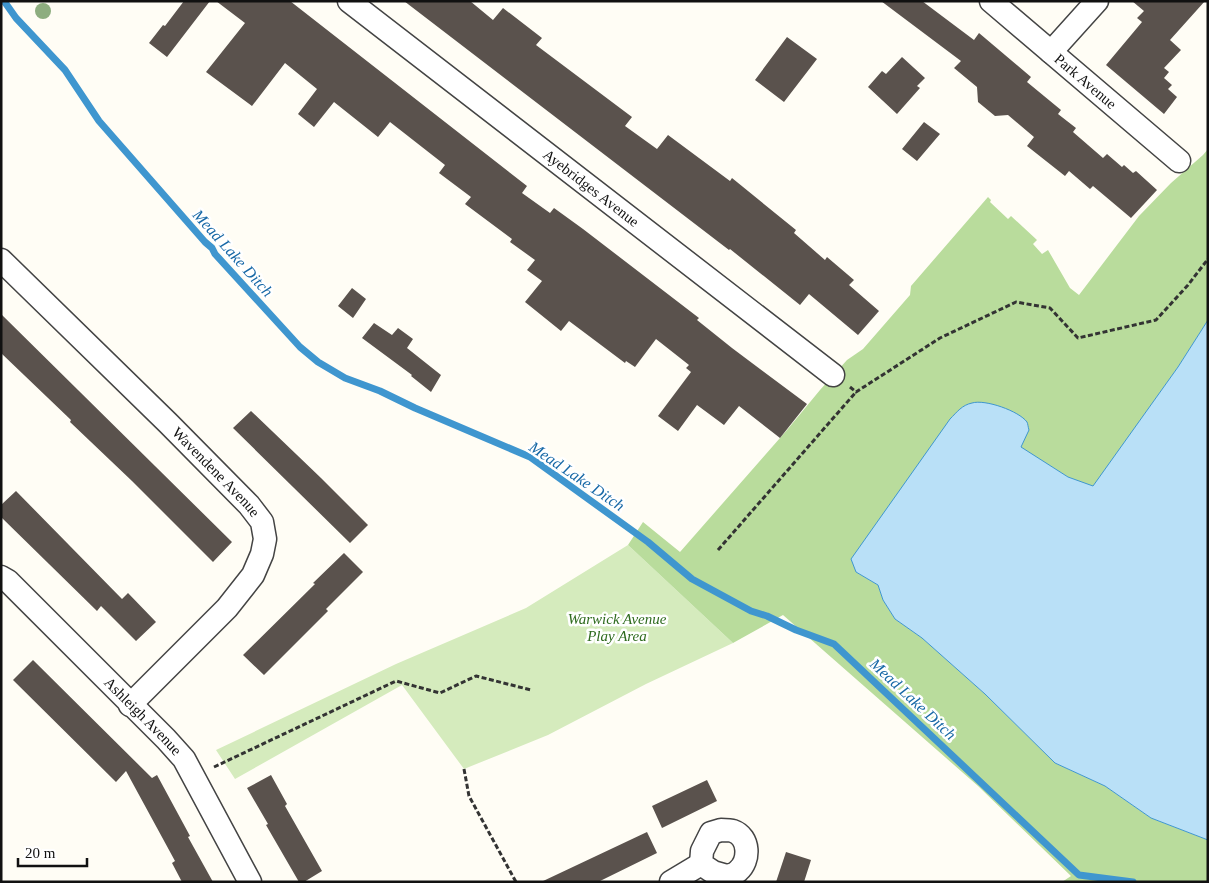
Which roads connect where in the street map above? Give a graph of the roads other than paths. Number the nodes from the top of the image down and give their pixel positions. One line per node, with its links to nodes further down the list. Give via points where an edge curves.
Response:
1 (350, 1): 7 (street, Ayebridges Avenue)
2 (991, 1): 4 (street, Park Avenue)
3 (1097, 1): 4 (street)
4 (1052, 52): 5 (street, Park Avenue)
5 (1180, 162)
6 (1, 260): 9 (street, Wavendene Avenue, via 182,437 262,522 265,539 253,575 227,608)
7 (832, 376)
8 (1, 577): 9 (street, Ashleigh Avenue)
9 (130, 705): 11 (street, Ashleigh Avenue, via 184,759)
10 (701, 864): 12 (street)
11 (250, 882)
12 (670, 882)

